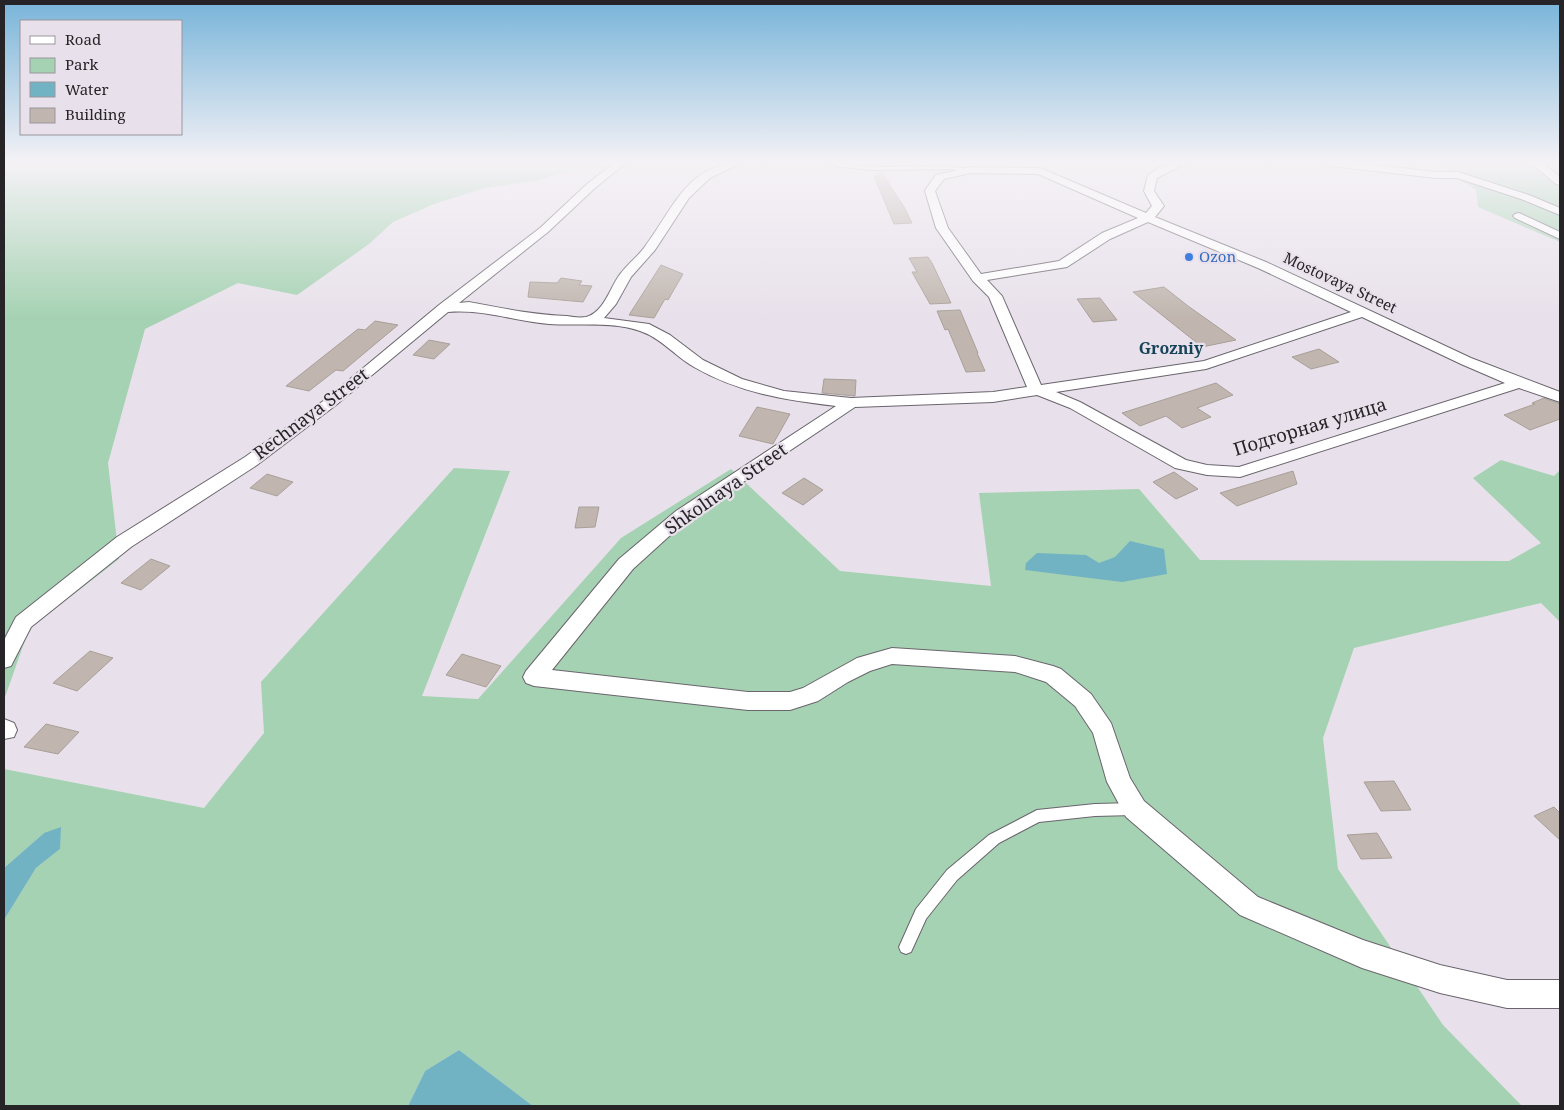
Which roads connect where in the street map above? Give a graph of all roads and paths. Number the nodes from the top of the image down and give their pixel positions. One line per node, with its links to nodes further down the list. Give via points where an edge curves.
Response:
1 (560, 215): 10 (street, Rechnaya Street)
2 (671, 215): 12 (street, via 650,248 624,278 606,311)
3 (938, 215): 9 (street, via 942,228)
4 (1141, 215): 7 (street, Mostovaya Street)
5 (1151, 215): 7 (street)
6 (1519, 216): 8 (street)
7 (1148, 218): 9 (street, via 1106,236 1063,264); 11 (street, Mostovaya Street)
8 (1560, 236)
9 (978, 278): 14 (street, via 995,296)
10 (444, 308): 12 (street, via 470,306 548,320); 17 (street, Rechnaya Street, via 331,402 251,461 124,542 55,596 23,622)
11 (1364, 312): 13 (street, Mostovaya Street); 14 (street, via 1206,365)
12 (588, 322): 16 (street, via 644,327 698,363 737,382 783,395)
13 (1519, 383): 14 (street, Подгорная улица, via 1240,472 1181,464 1075,405); 15 (street, Mostovaya Street)
14 (1035, 389): 16 (street, via 994,396)
15 (1560, 398)
16 (850, 404): 18 (street, Shkolnaya Street, via 682,515 626,564 534,677 748,701 790,701 810,695 864,664 892,656 1015,664 1053,675 1083,700 1102,730 1119,782)
17 (4, 660)
18 (1135, 809): 19 (lane, via 1037,816 994,840 952,875 920,914); 20 (street, via 1249,906 1362,954 1440,980 1507,994)
19 (906, 947)
20 (1560, 994)

